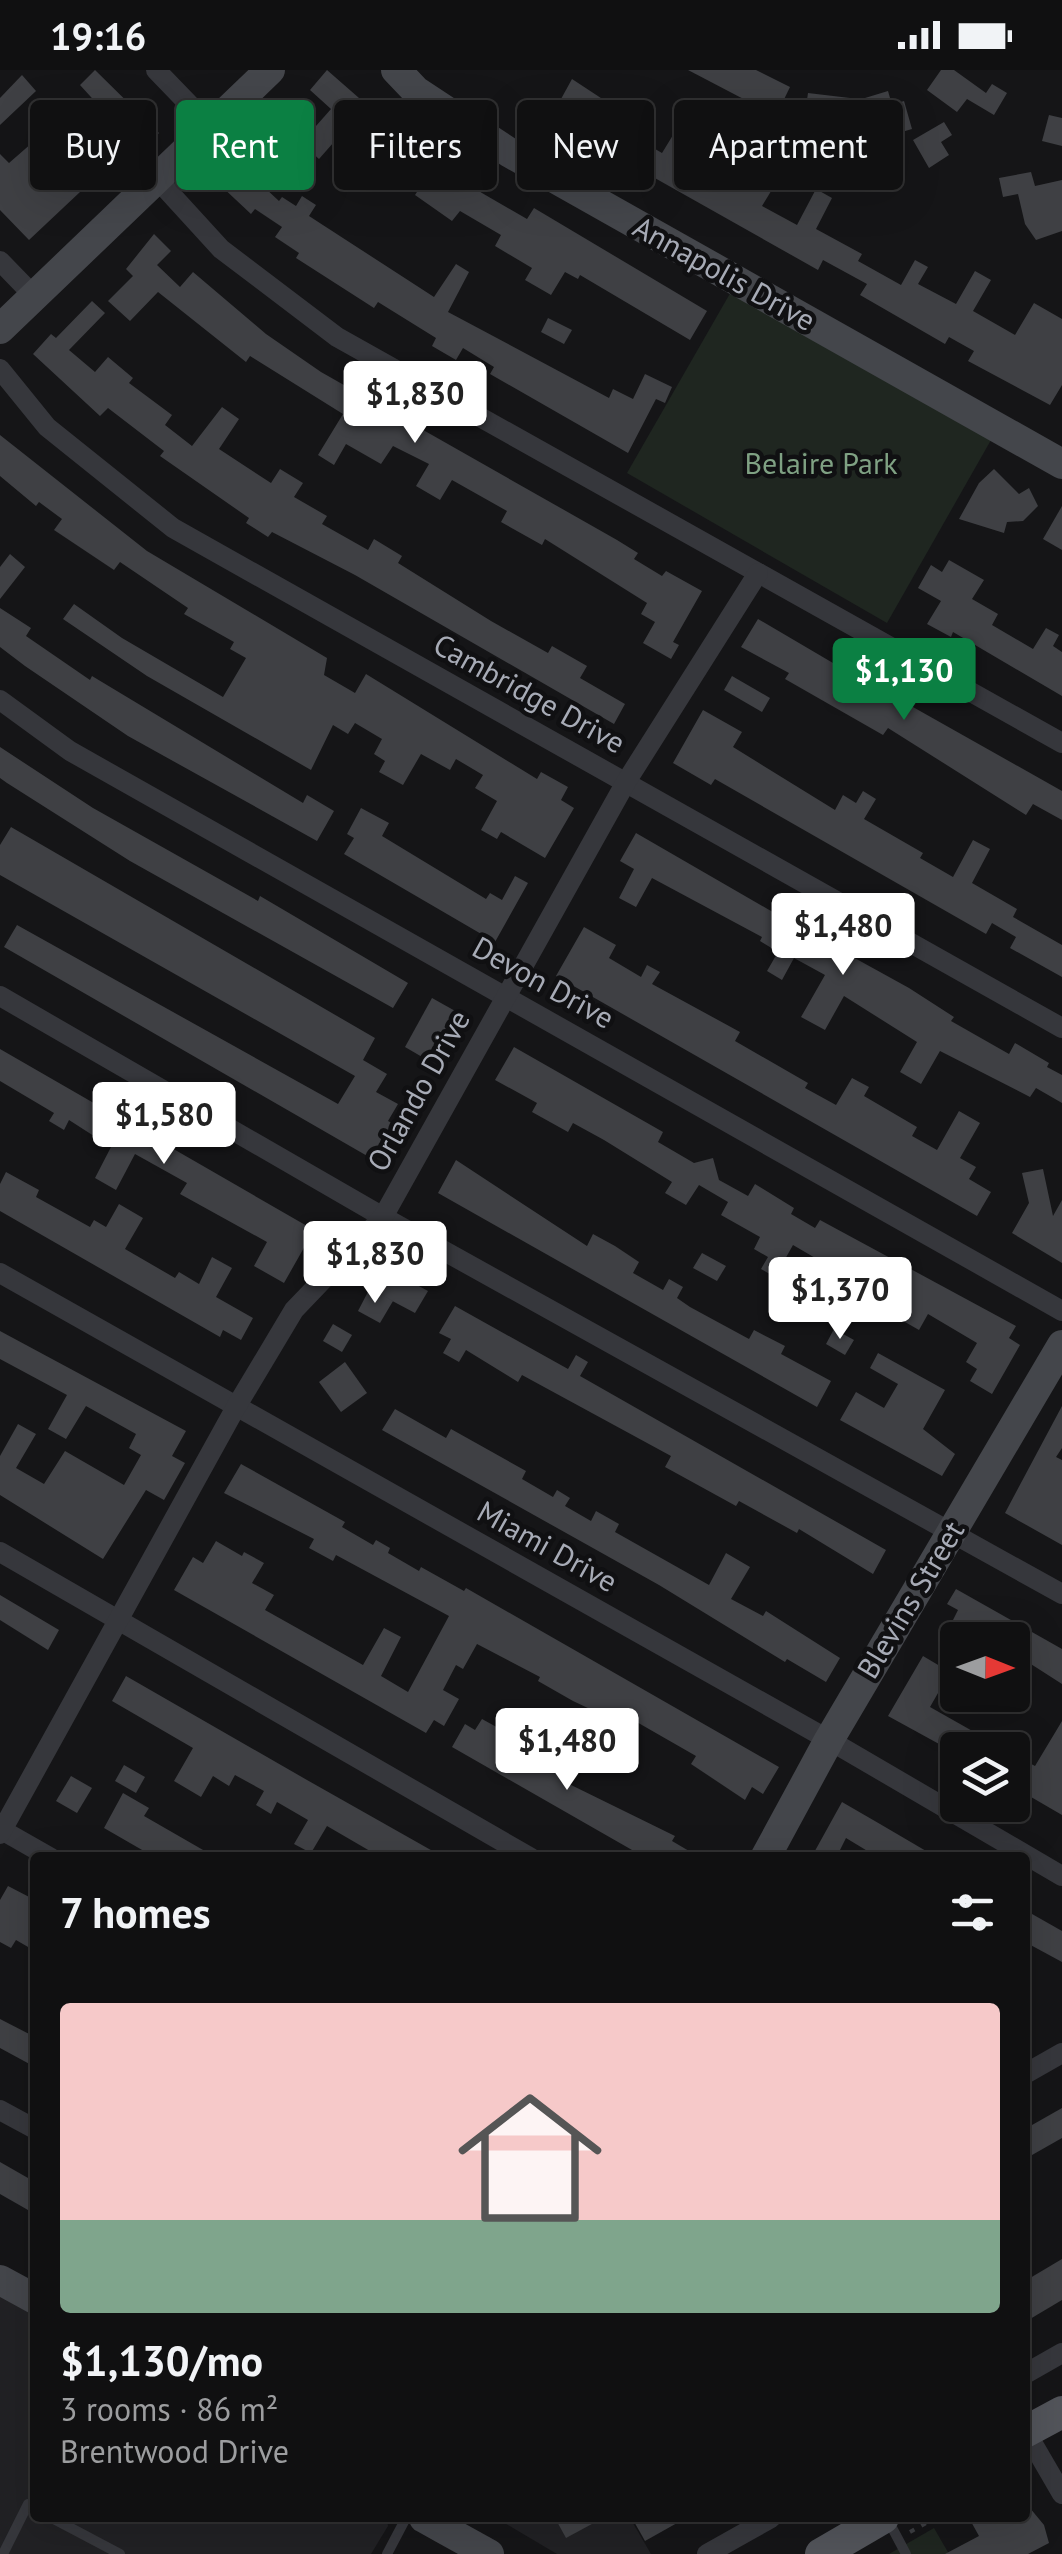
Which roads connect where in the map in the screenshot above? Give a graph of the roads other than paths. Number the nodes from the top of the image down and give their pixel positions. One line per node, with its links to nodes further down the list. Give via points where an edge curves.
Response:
1 (156, 70): 4 (street)
2 (270, 70): 5 (street)
3 (396, 70): 12 (street, Annapolis Drive, via 510,154)
4 (185, 100)
5 (239, 100)
6 (176, 161): 7 (street)
7 (157, 179): 9 (street); 13 (street, via 222,249 337,337)
8 (0, 260): 9 (street)
9 (34, 296): 10 (street)
10 (0, 329)
11 (0, 369): 16 (street, Cambridge Drive, via 47,427 173,528)
12 (1062, 464)
13 (758, 573): 15 (street); 16 (street, Orlando Drive)
14 (0, 700): 18 (street, Devon Drive, via 70,751)
15 (1062, 744)
16 (626, 782): 18 (street, Orlando Drive); 19 (street, Cambridge Drive)
17 (0, 996): 20 (street)
18 (506, 996): 20 (street, Orlando Drive); 22 (street, Devon Drive)
19 (1062, 1028)
20 (383, 1217): 24 (street, Orlando Drive, via 294,1310); 25 (street)
21 (0, 1273): 24 (street, Miami Drive)
22 (1062, 1311)
23 (1062, 1345): 25 (street, Blevins Street)
24 (236, 1407): 28 (street, Orlando Drive); 29 (street, Miami Drive)
25 (952, 1532): 27 (street); 29 (street, Blevins Street)
26 (0, 1552): 28 (street)
27 (1062, 1594)
28 (116, 1618): 30 (street, Orlando Drive); 32 (street)
29 (829, 1740): 33 (street, Blevins Street); 34 (street, Miami Drive)
30 (1, 1831): 31 (street)
31 (40, 1852)
32 (521, 1852)
33 (768, 1852)
34 (1021, 1852)
35 (1030, 1857): 36 (street, Miami Drive)
36 (1062, 1876)
37 (1062, 2053): 38 (street)
38 (1030, 2071)
39 (0, 2110): 40 (street)
40 (30, 2126)
41 (0, 2280): 42 (street)
42 (30, 2296)
43 (1062, 2352): 44 (street)
44 (1030, 2371)
45 (1062, 2412): 46 (main road)
46 (1030, 2430)
47 (1030, 2439): 48 (street)
48 (1062, 2494)
49 (30, 2508): 57 (lane)
50 (60, 2522): 58 (lane)
51 (404, 2522): 59 (lane)
52 (431, 2522): 60 (street)
53 (764, 2522): 61 (street)
54 (876, 2522): 56 (main road)
55 (886, 2522): 62 (lane)
56 (838, 2541)
57 (3, 2554)
58 (120, 2554)
59 (387, 2554)
60 (489, 2554)
61 (708, 2554)
62 (906, 2554)

